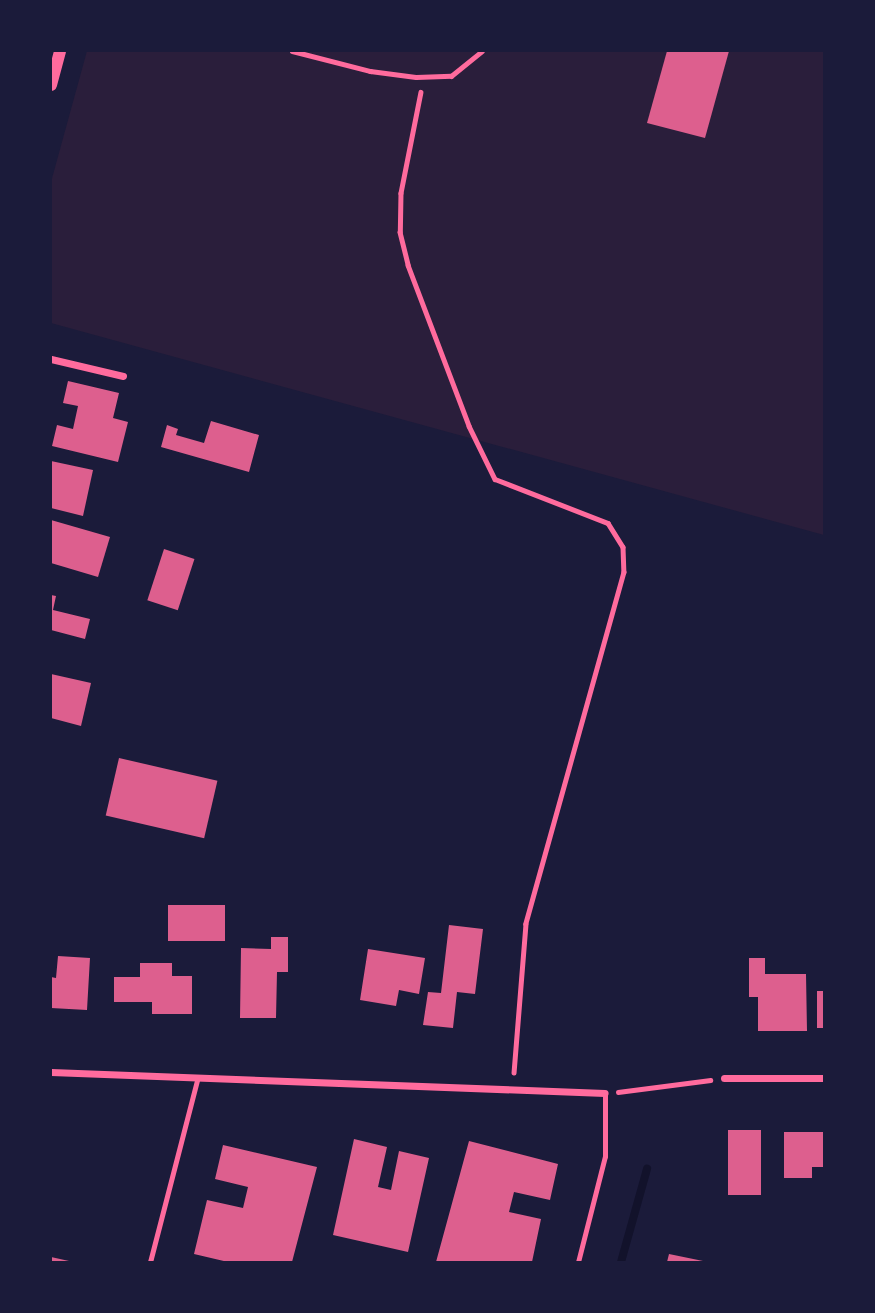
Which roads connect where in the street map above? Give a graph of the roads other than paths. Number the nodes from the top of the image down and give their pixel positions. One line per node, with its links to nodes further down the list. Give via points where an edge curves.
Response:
1 (60, 51): 4 (street)
2 (292, 51): 3 (lane, via 370,71 424,77 451,76)
3 (482, 51)
4 (51, 85)
5 (51, 359): 6 (street)
6 (123, 376)
7 (51, 1072): 8 (street)
8 (198, 1077): 11 (street); 12 (lane)
9 (724, 1078): 10 (street)
10 (824, 1078)
11 (605, 1093): 13 (lane, via 605,1156)
12 (150, 1262)
13 (578, 1262)

